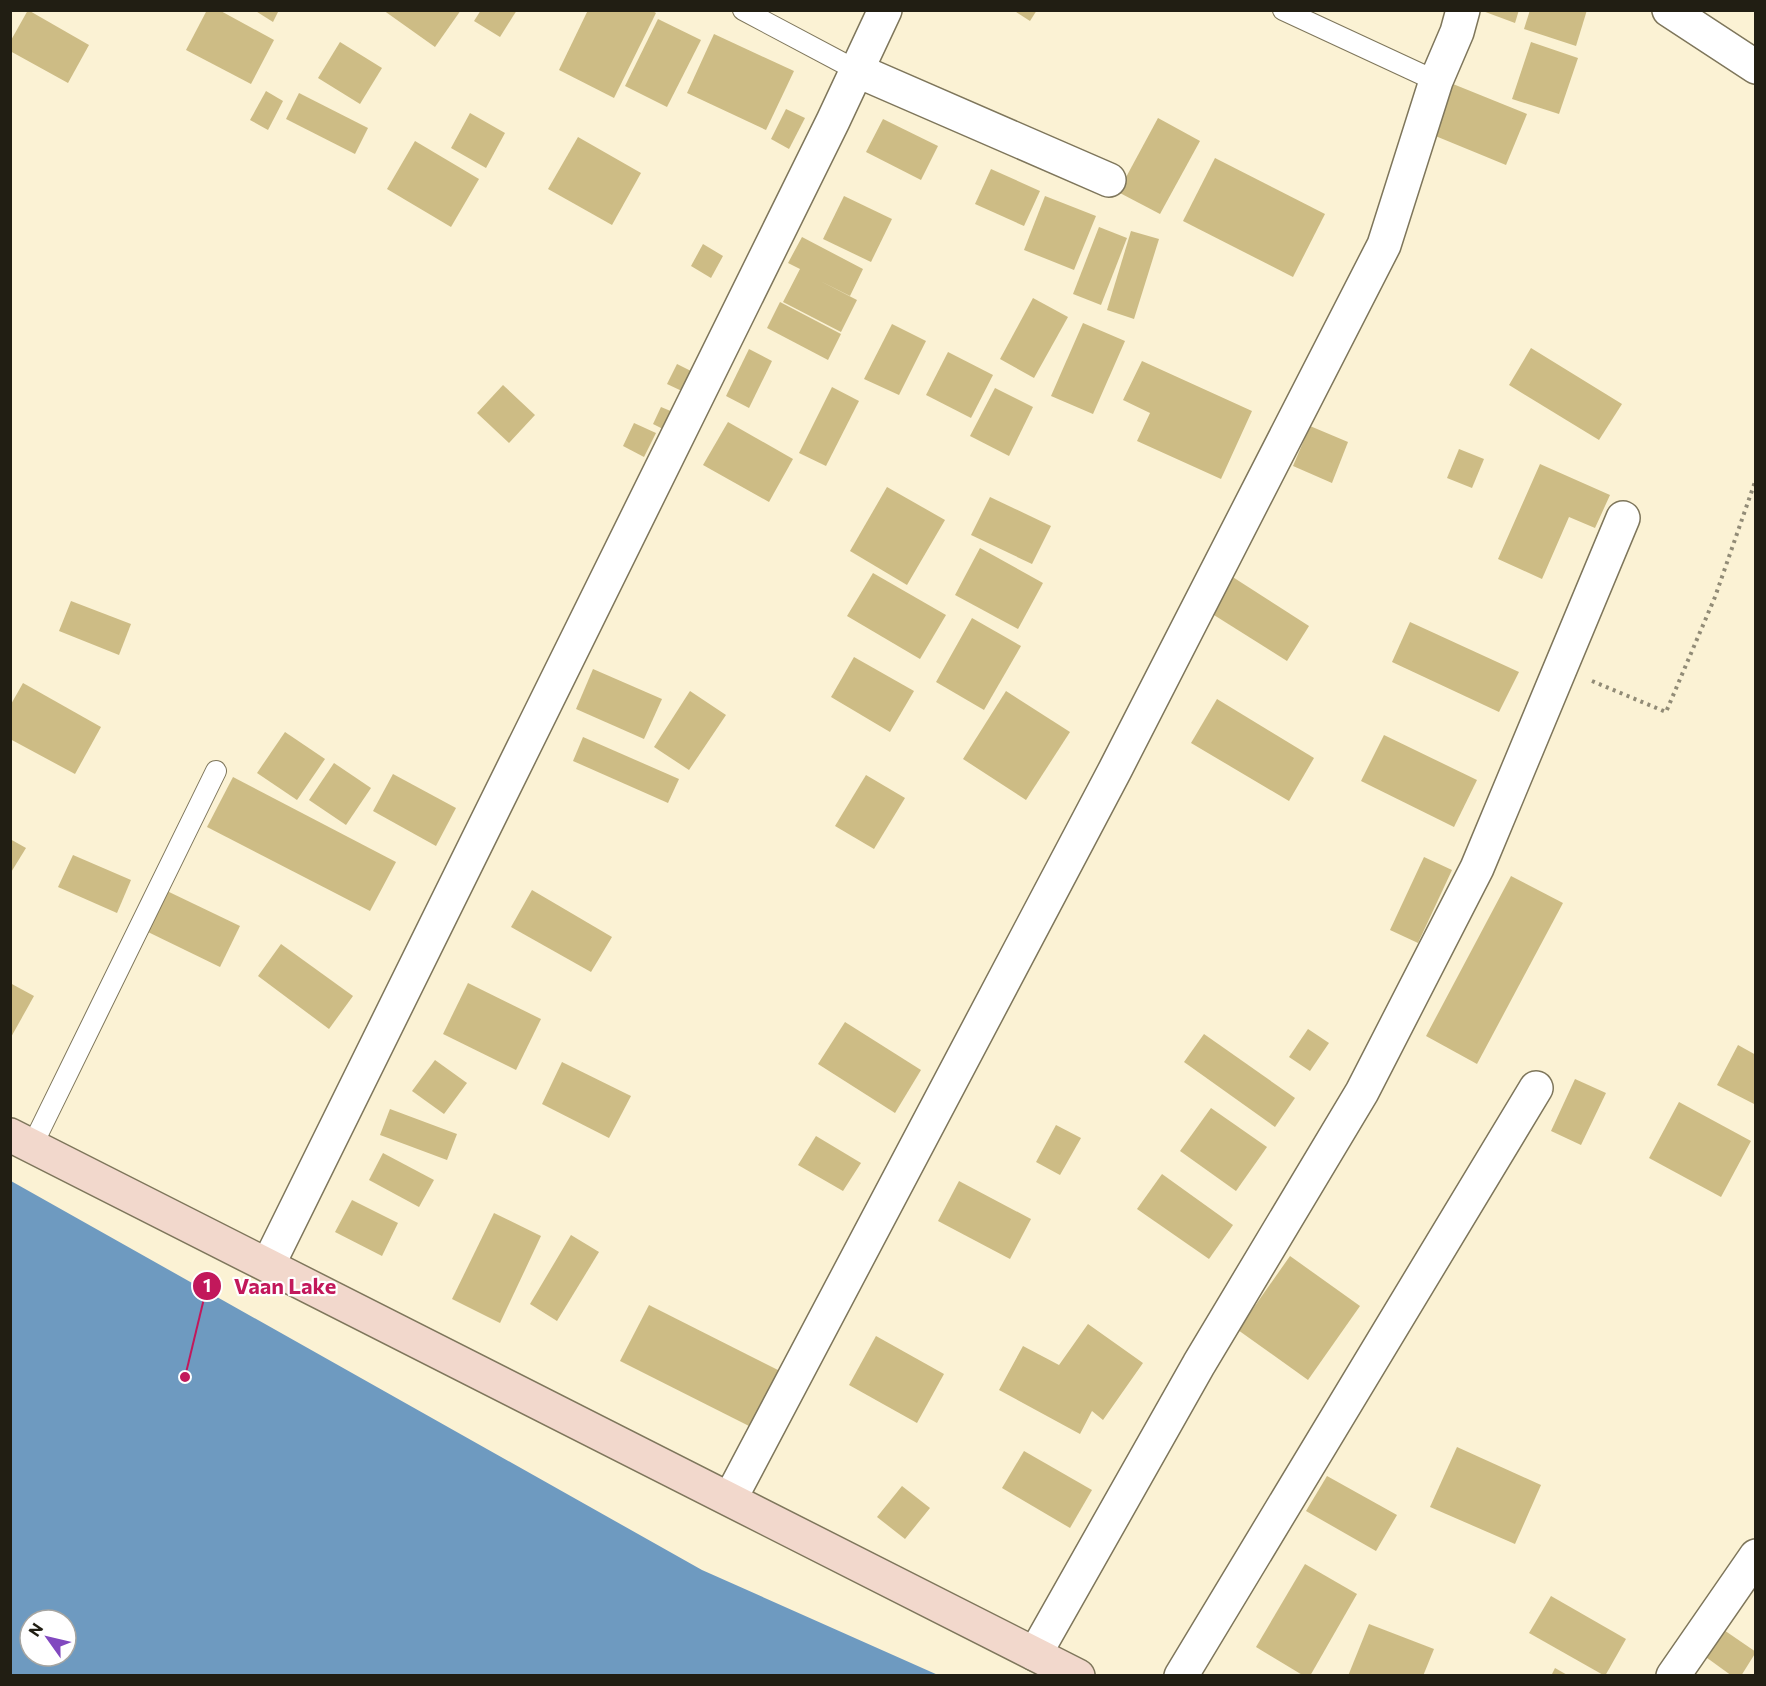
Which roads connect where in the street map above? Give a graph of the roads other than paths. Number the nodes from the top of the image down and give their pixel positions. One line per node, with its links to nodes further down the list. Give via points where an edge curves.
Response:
1 (743, 10): 7 (lane)
2 (885, 10): 7 (street)
3 (1283, 10): 8 (lane)
4 (1462, 10): 8 (street)
5 (1669, 10): 6 (street)
6 (1755, 67)
7 (856, 70): 9 (street); 14 (street)
8 (1436, 81): 15 (street, via 1384,244 1115,770)
9 (1109, 180)
10 (1623, 518): 17 (street, via 1476,868 1362,1092 1199,1365)
11 (216, 771): 13 (lane)
12 (1536, 1088): 19 (street)
13 (21, 1141): 14 (street)
14 (268, 1265): 15 (street)
15 (730, 1499): 17 (street)
16 (1755, 1556): 20 (street)
17 (1035, 1654): 18 (street)
18 (1078, 1676)
19 (1181, 1676)
20 (1674, 1676)

